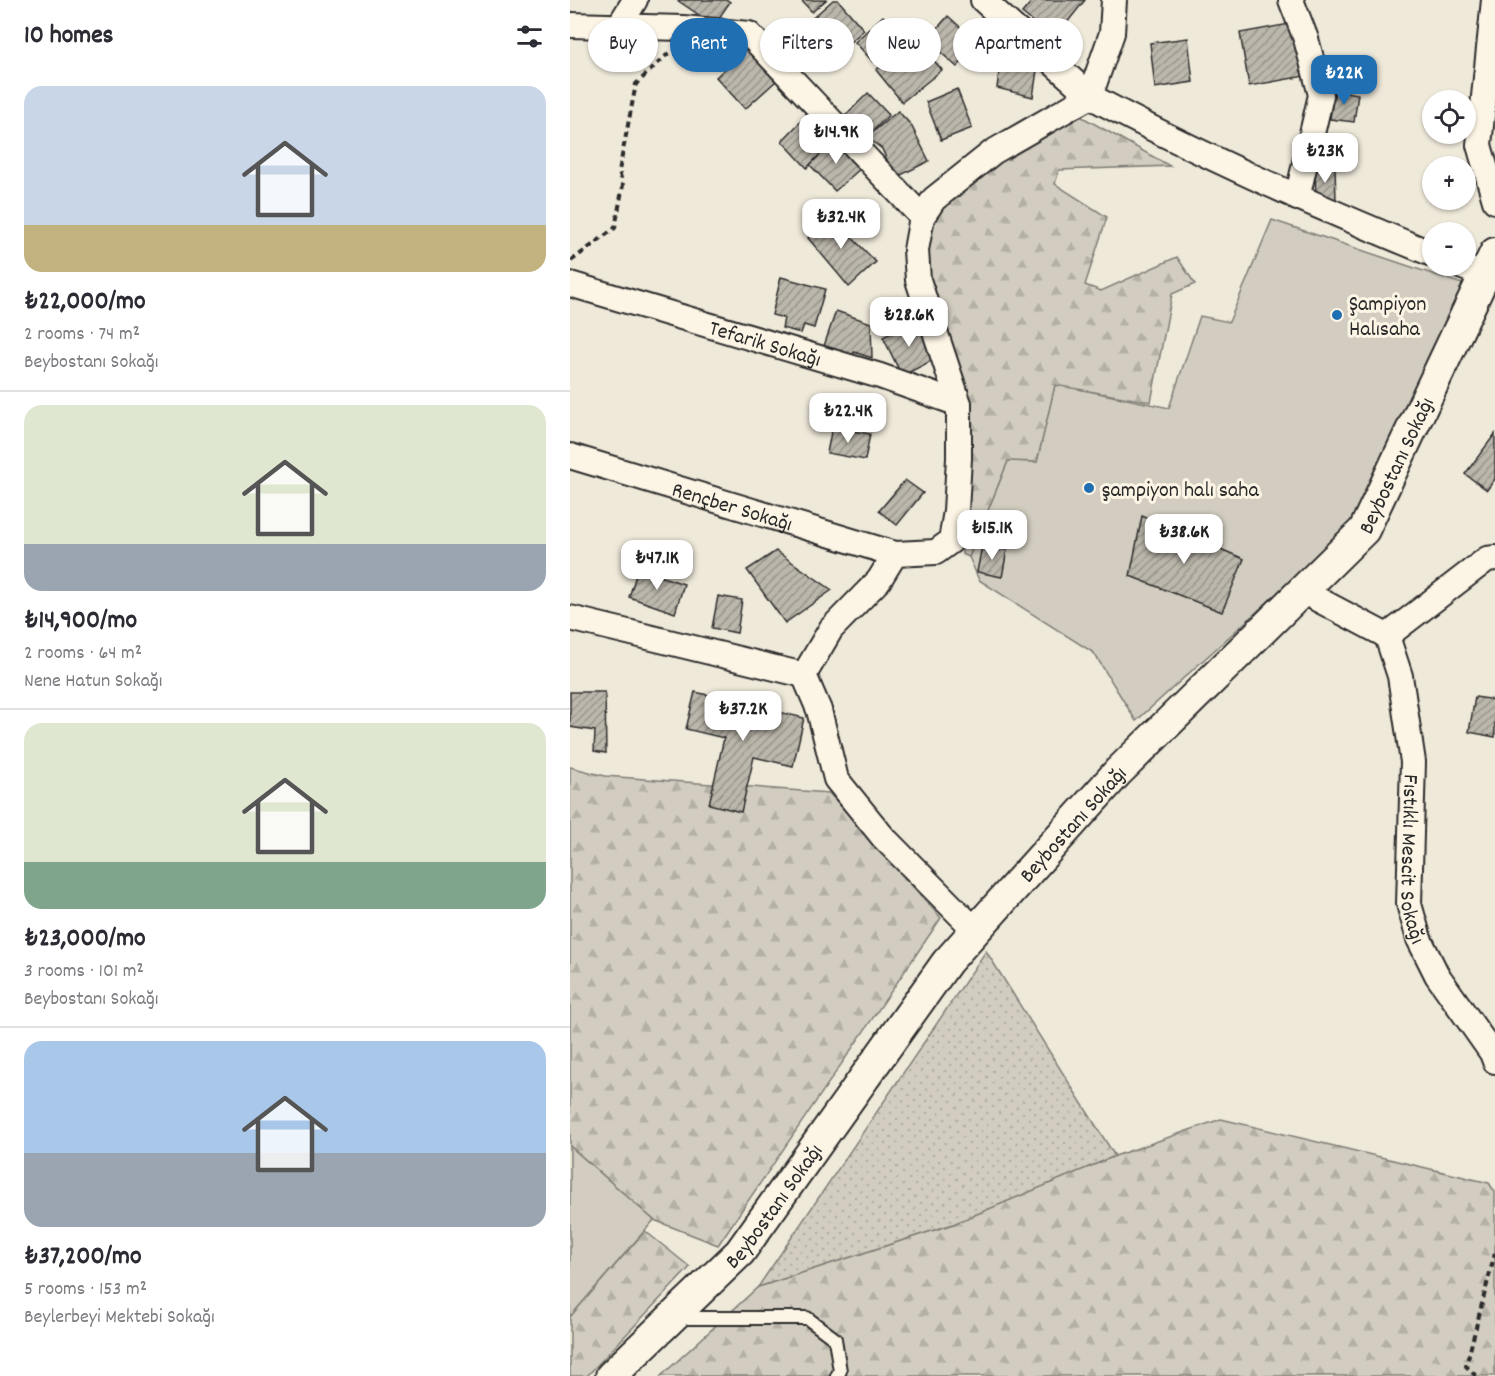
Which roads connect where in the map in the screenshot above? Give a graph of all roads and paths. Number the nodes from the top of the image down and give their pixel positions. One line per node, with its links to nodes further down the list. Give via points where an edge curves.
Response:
1 (635, 0): 6 (street)
2 (983, 0): 11 (street)
3 (1114, 0): 11 (street, via 1112,33)
4 (1291, 0): 12 (street, via 1321,95)
5 (1494, 0): 13 (street, via 1479,145)
6 (624, 18)
7 (570, 25): 8 (street)
8 (588, 25)
9 (748, 34): 14 (street)
10 (670, 53): 16 (path, via 636,84 619,171 623,185 615,228)
11 (1090, 96): 12 (street); 14 (street, via 993,152 934,199)
12 (1296, 198): 15 (street)
13 (1495, 201)
14 (922, 217): 19 (street, via 916,250 918,280)
15 (1422, 250)
16 (570, 261)
17 (1485, 262): 23 (street, Beybostanı Sokağı, via 1364,530)
18 (570, 284): 19 (street, Tefarik Sokağı, via 880,376)
19 (959, 404): 21 (street, Rençber Sokağı, via 956,511 951,541 936,552)
20 (570, 456): 21 (street, Rençber Sokağı)
21 (896, 554): 26 (street, via 879,580 831,629)
22 (1495, 558): 25 (street, via 1486,559)
23 (1302, 591): 25 (street); 27 (street, Beybostanı Sokağı, via 1118,772)
24 (570, 618): 26 (street)
25 (1387, 636): 28 (street, Fıstıklı Mescit Sokağı, via 1400,676 1413,762 1409,904 1419,939 1437,975)
26 (804, 675): 27 (street, via 819,710 836,779 883,837)
27 (975, 930): 30 (street, Beybostanı Sokağı, via 947,962 740,1252)
28 (1495, 1061)
29 (1495, 1253): 33 (path, via 1466,1366)
30 (672, 1318): 31 (street, Beybostanı Sokağı); 32 (lane, via 807,1318 835,1339 840,1371)
31 (611, 1376)
32 (837, 1376)
33 (1476, 1376)

